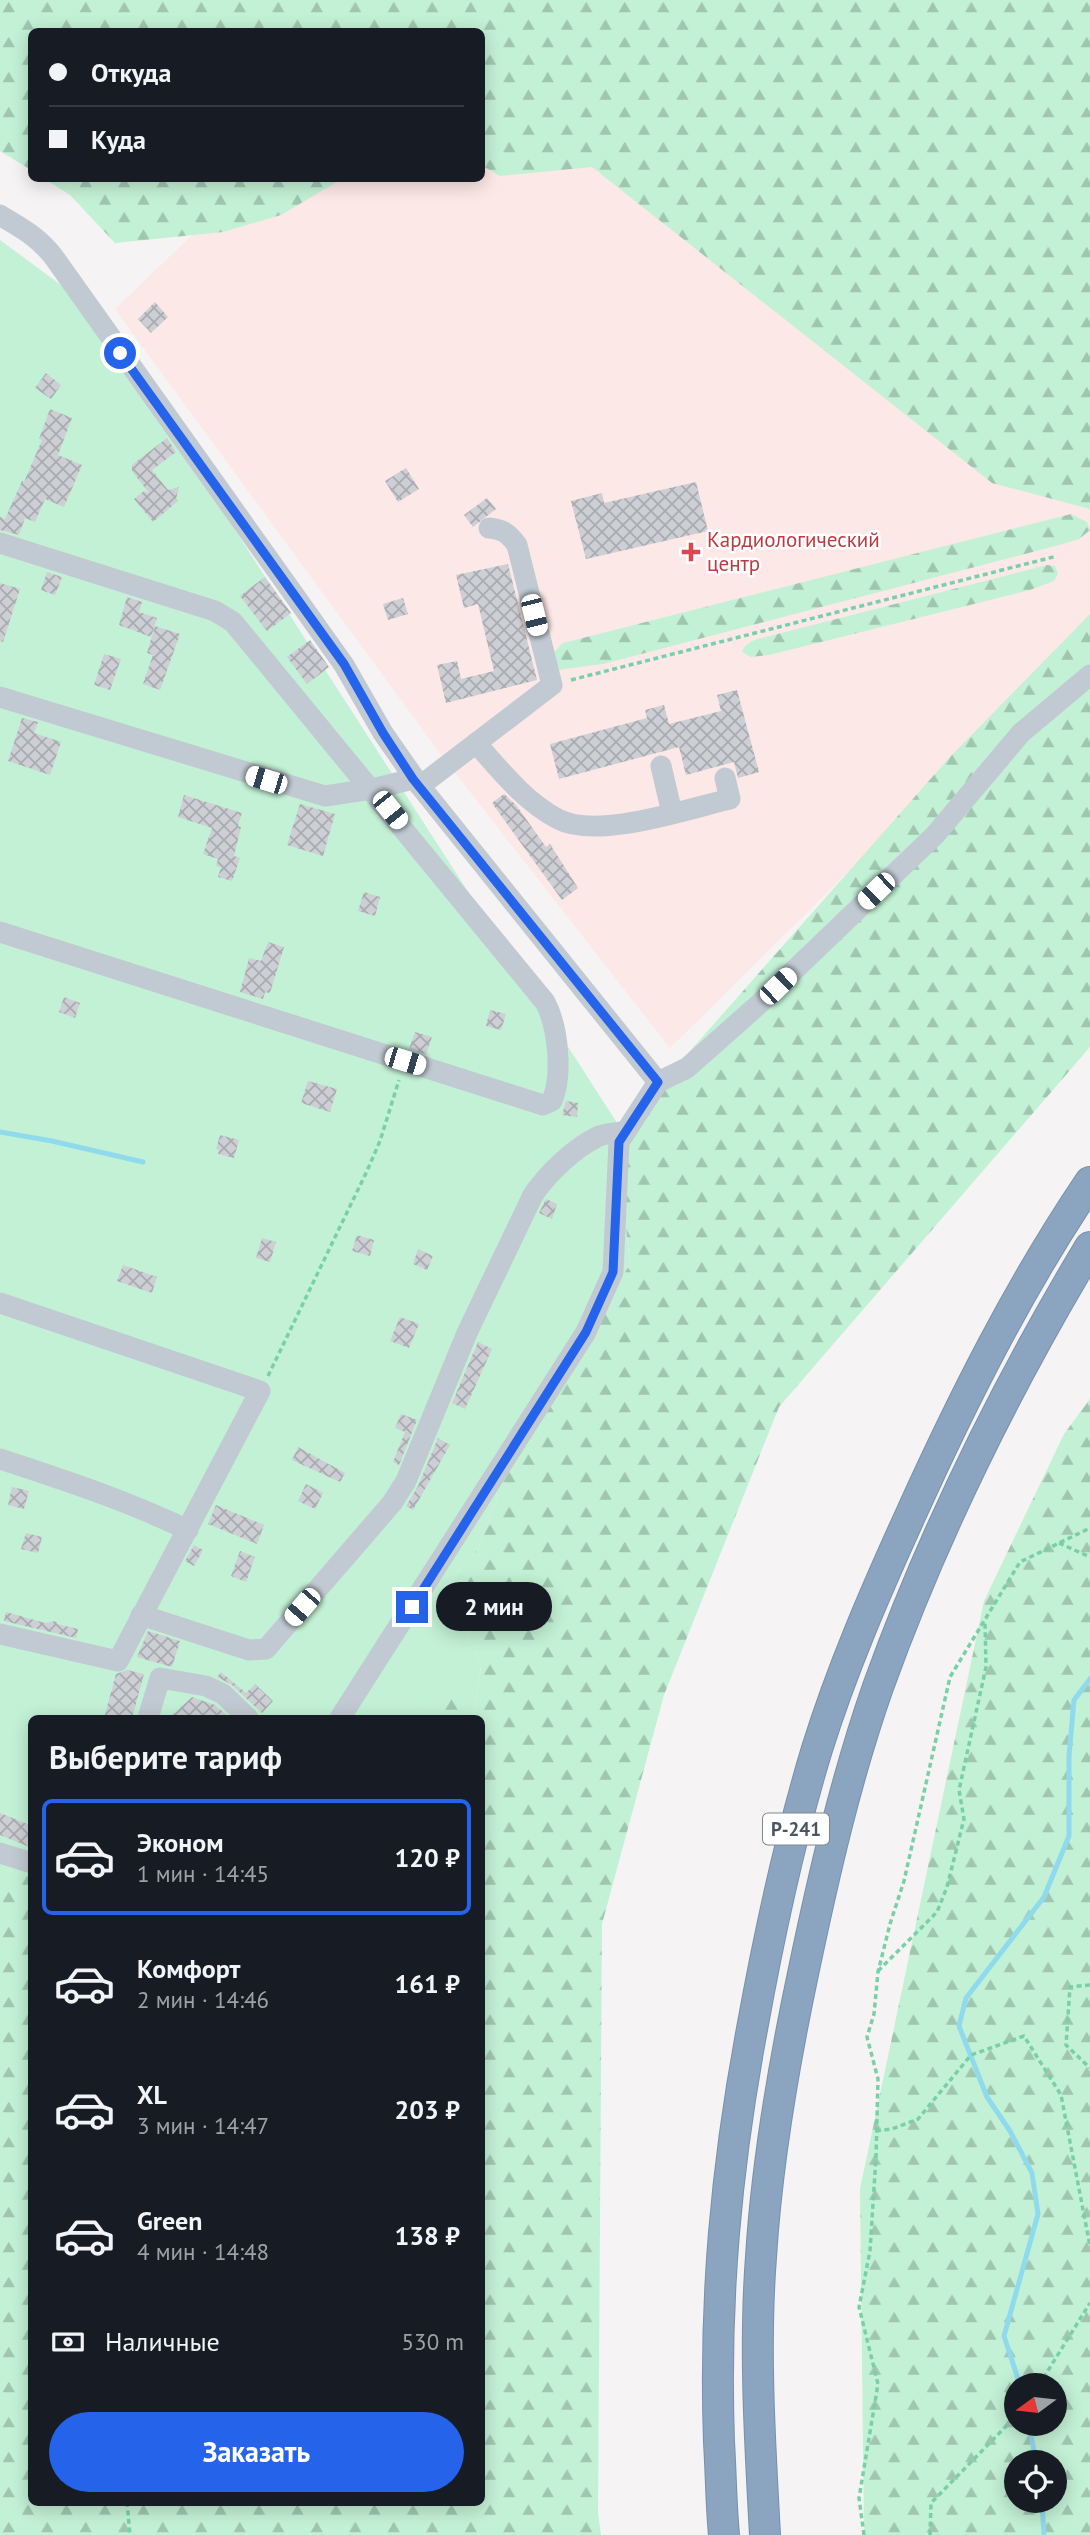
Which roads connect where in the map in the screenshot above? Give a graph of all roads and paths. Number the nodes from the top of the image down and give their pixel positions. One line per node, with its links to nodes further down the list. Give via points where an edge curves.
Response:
1 (0, 215): 11 (lane, via 30,232 53,256 344,664)
2 (489, 528): 6 (lane, via 509,534 517,545)
3 (0, 543): 12 (lane, via 215,611 233,622)
4 (1058, 556): 6 (path)
5 (1090, 675): 16 (lane, via 1021,733 934,835 758,1005 687,1068)
6 (552, 685): 8 (lane)
7 (0, 697): 12 (lane, via 325,796)
8 (476, 743): 11 (lane); 13 (lane, via 513,784 558,819 574,825 600,827)
9 (661, 766): 13 (lane)
10 (724, 778): 13 (lane, via 730,799)
11 (416, 783): 12 (lane); 16 (lane)
12 (372, 789): 15 (lane, via 545,1002 556,1037 558,1088 552,1101 543,1105)
13 (672, 813)
14 (0, 932): 15 (lane)
15 (405, 1061): 21 (path, via 380,1141)
16 (658, 1082): 17 (lane)
17 (626, 1131): 27 (lane, via 600,1136 580,1148 533,1195 467,1333 406,1481 266,1649 249,1650); 32 (lane, via 619,1142 616,1166 613,1272 586,1332)
18 (1090, 1182): 45 (highway, Р-241, via 1005,1321 938,1453 878,1587 817,1750 766,1950 725,2199 717,2393)
19 (1090, 1247): 46 (highway, Р-241, via 1012,1384 957,1497 907,1611 848,1782 788,2043 761,2256 758,2361)
20 (0, 1303): 21 (lane)
21 (261, 1391): 24 (lane)
22 (0, 1459): 24 (lane)
23 (1090, 1528): 25 (path)
24 (188, 1530): 27 (lane)
25 (1059, 1544): 26 (path); 28 (path, via 1020,1562)
26 (1090, 1557)
27 (141, 1615): 29 (lane, via 118,1661)
28 (985, 1620): 35 (path, via 950,1677 904,1881); 35 (path, via 986,1667 959,1790 964,1819 947,1887 937,1912)
29 (0, 1634)
30 (149, 1715): 31 (lane, via 160,1678 206,1686 223,1694)
31 (244, 1715)
32 (341, 1715)
33 (0, 1853): 34 (lane)
34 (28, 1862)
35 (878, 1972): 38 (path, via 867,2037 878,2080)
36 (1090, 1985): 37 (path, via 1070,1987 1066,2045)
37 (1090, 2068)
38 (877, 2131): 39 (path, via 918,2119 971,2055 1024,2036 1061,2095); 47 (path, via 870,2251 859,2307 878,2384 859,2498)
39 (1090, 2246)
40 (1090, 2303): 41 (path)
41 (1046, 2373)
42 (1004, 2428): 48 (path, via 931,2503)
43 (127, 2506): 44 (path)
44 (130, 2535)
45 (724, 2535)
46 (765, 2535)
47 (864, 2535)
48 (930, 2535)

